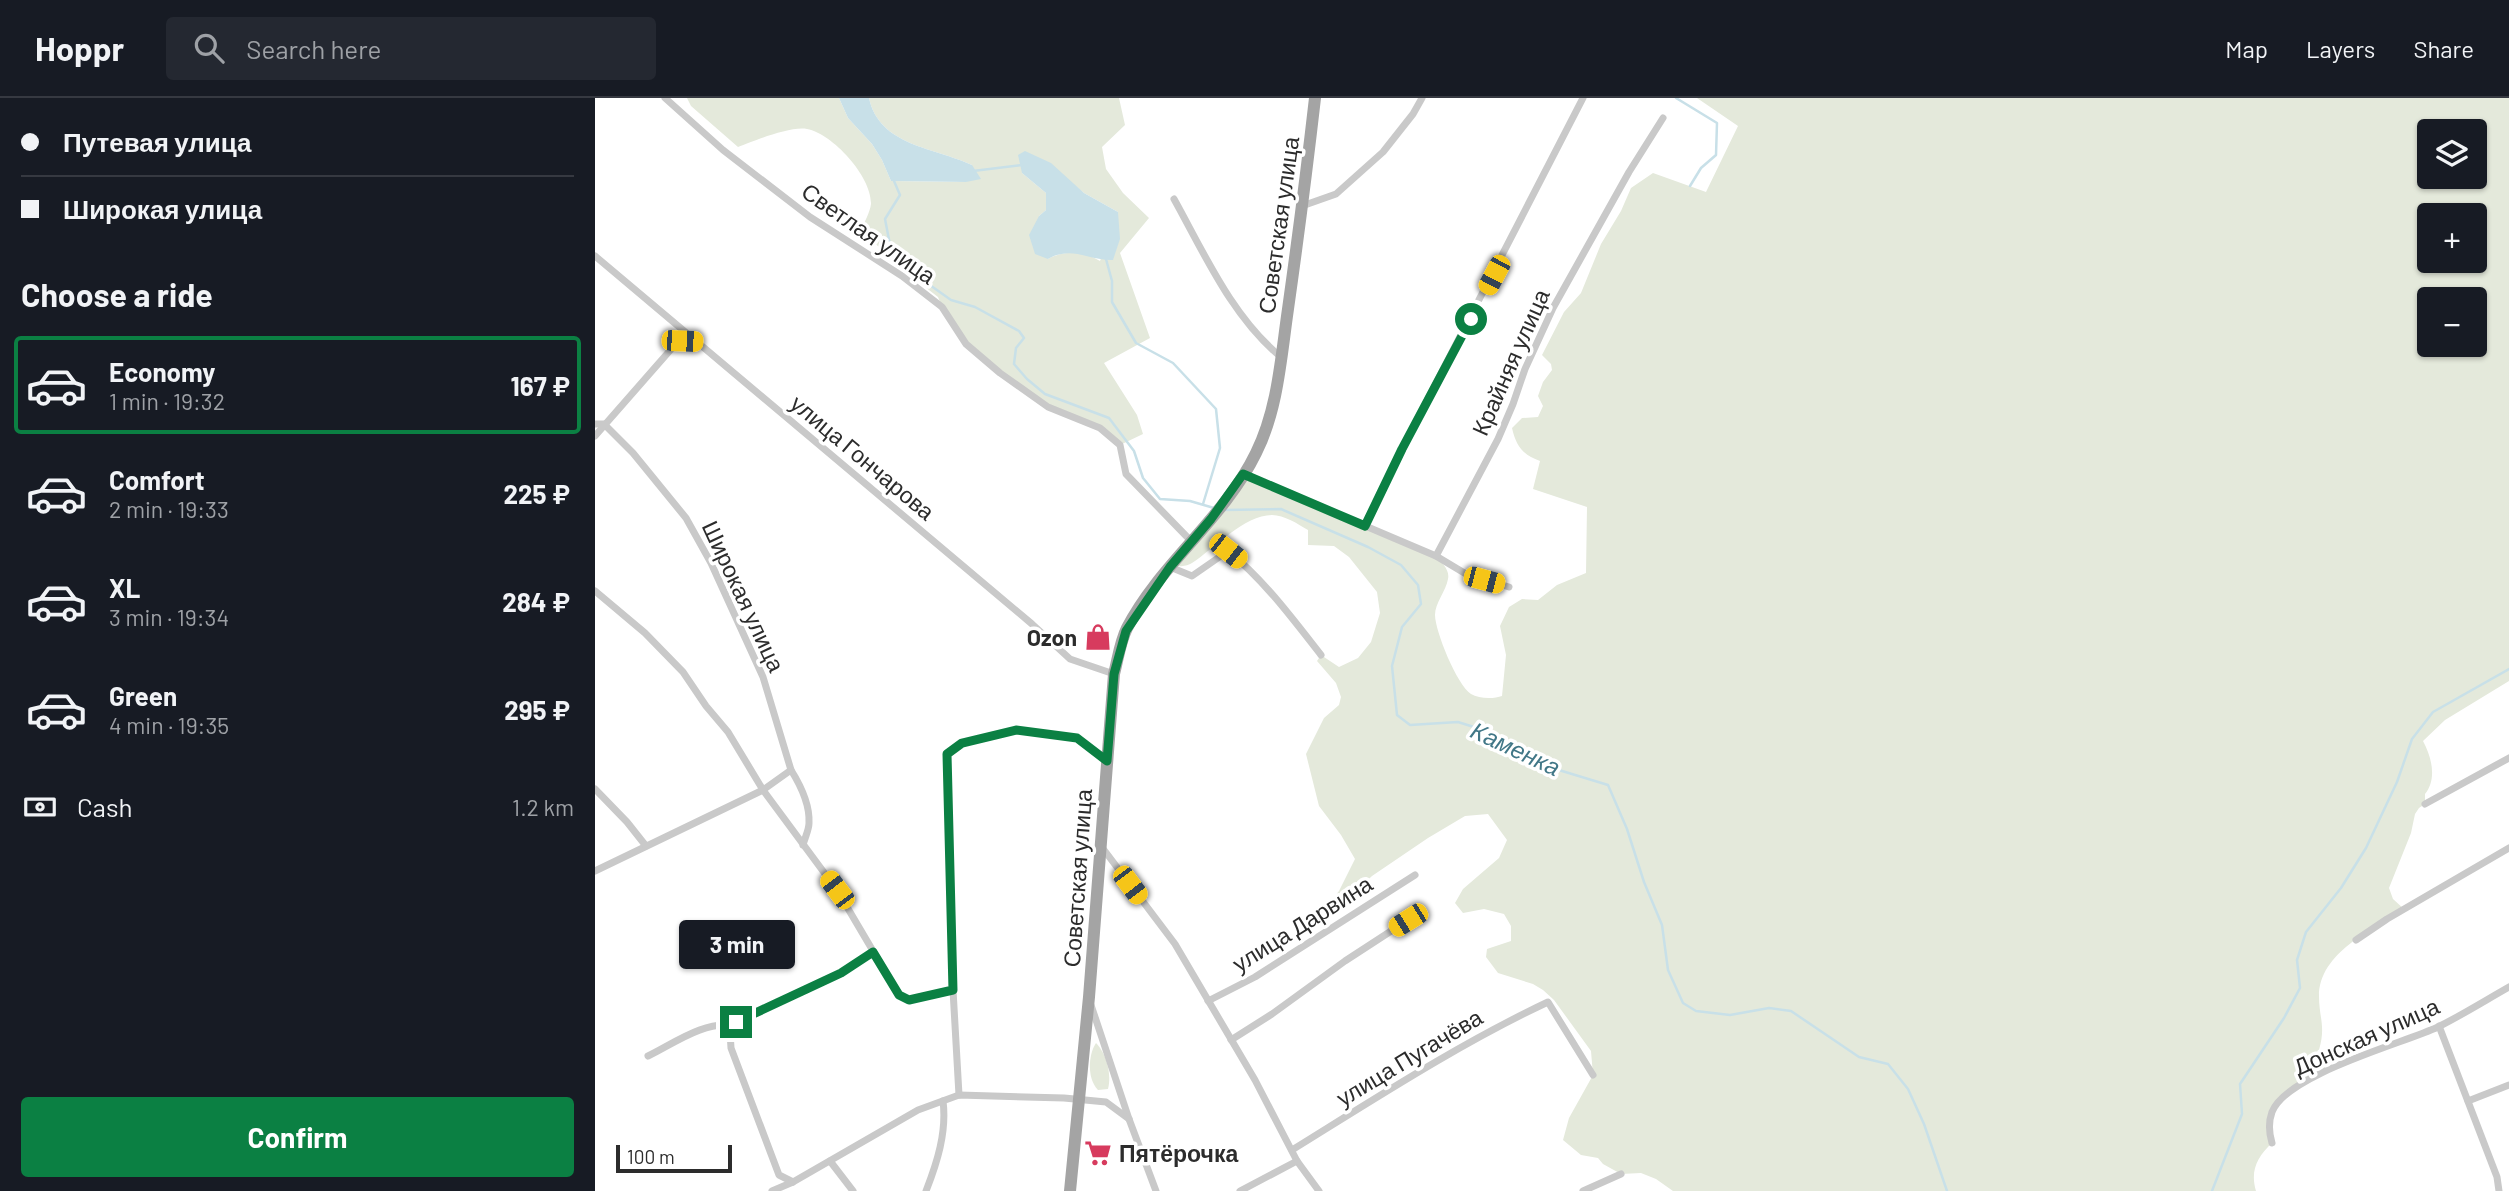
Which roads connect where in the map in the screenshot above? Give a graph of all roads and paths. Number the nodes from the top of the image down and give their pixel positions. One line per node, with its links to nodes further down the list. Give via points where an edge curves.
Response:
1 (665, 98): 16 (street, Светлая улица, via 810,217 941,307 966,344 1000,373 1048,407 1110,436 1120,445 1126,474)
2 (1315, 98): 7 (main road, Советская улица)
3 (1422, 98): 7 (street, via 1383,152 1336,194)
4 (1583, 98): 15 (street)
5 (1663, 117): 17 (street, Крайняя улица, via 1553,308 1497,439)
6 (1174, 199): 10 (street, Советская улица, via 1238,308 1261,341)
7 (1302, 206): 10 (main road, Советская улица)
8 (595, 256): 9 (street, улица Гончарова)
9 (699, 342): 12 (street, via 682,341 673,347); 22 (street, улица Гончарова, via 1070,659)
10 (1281, 357): 14 (main road, Советская улица, via 1262,439)
11 (595, 424): 12 (street)
12 (604, 424): 13 (street); 25 (street, Широкая улица, via 686,518 711,563 763,677)
13 (595, 436)
14 (1243, 474): 15 (street); 16 (main road, Советская улица)
15 (1365, 526): 17 (street)
16 (1192, 542): 18 (main road, Советская улица)
17 (1436, 556): 19 (street, via 1466,574)
18 (1170, 567): 21 (street, via 1192,576 1228,551 1245,564); 22 (main road, Советская улица, via 1126,631)
19 (1509, 587)
20 (595, 591): 27 (street, via 683,672 728,732)
21 (1321, 654)
22 (1114, 674): 24 (main road, Советская улица)
23 (2509, 758): 28 (street)
24 (1107, 761): 31 (main road, Советская улица); 39 (street, via 1077,738 1016,730 962,743 947,754)
25 (791, 770): 27 (street); 29 (street, Широкая улица, via 802,788 810,825)
26 (595, 789): 30 (street)
27 (763, 790): 29 (street); 30 (street)
28 (2425, 804)
29 (803, 845): 37 (street, via 837,890)
30 (646, 846): 33 (street)
31 (1100, 846): 40 (main road, Советская улица); 41 (street, via 1175,944)
32 (2509, 848): 36 (street)
33 (595, 872)
34 (1415, 874): 41 (street, улица Дарвина, via 1255,977)
35 (1408, 920): 44 (street)
36 (2356, 940)
37 (873, 952): 39 (street, via 899,995 909,1000); 42 (street)
38 (2509, 987): 43 (street, Донская улица)
39 (953, 990): 48 (street)
40 (1089, 997): 49 (main road, Советская улица); 52 (street, Советская улица)
41 (1207, 1001): 44 (street)
42 (734, 1026): 45 (street, via 720,1023); 58 (street, via 731,1048 779,1175)
43 (2438, 1026): 51 (street); 53 (street, Донская улица, via 2323,1072 2288,1093 2273,1110)
44 (1231, 1040): 54 (street)
45 (648, 1056)
46 (1593, 1075): 54 (street, улица Пугачёва, via 1548,1002 1413,1075)
47 (2509, 1085): 51 (street)
48 (959, 1096): 49 (street); 50 (street)
49 (1077, 1099): 52 (street, via 1106,1102); 62 (main road, Советская улица)
50 (943, 1101): 55 (street, via 918,1110); 61 (street, via 941,1141)
51 (2468, 1101): 67 (street)
52 (1129, 1119): 63 (street, Советская улица)
53 (2272, 1143)
54 (1292, 1150): 56 (street)
55 (830, 1161): 58 (street); 60 (street)
56 (1297, 1161): 64 (street); 65 (street)
57 (1621, 1174): 66 (street)
58 (792, 1187): 59 (street)
59 (772, 1191)
60 (853, 1191)
61 (926, 1191)
62 (1070, 1191)
63 (1156, 1191)
64 (1240, 1191)
65 (1319, 1191)
66 (1583, 1191)
67 (2500, 1191)

